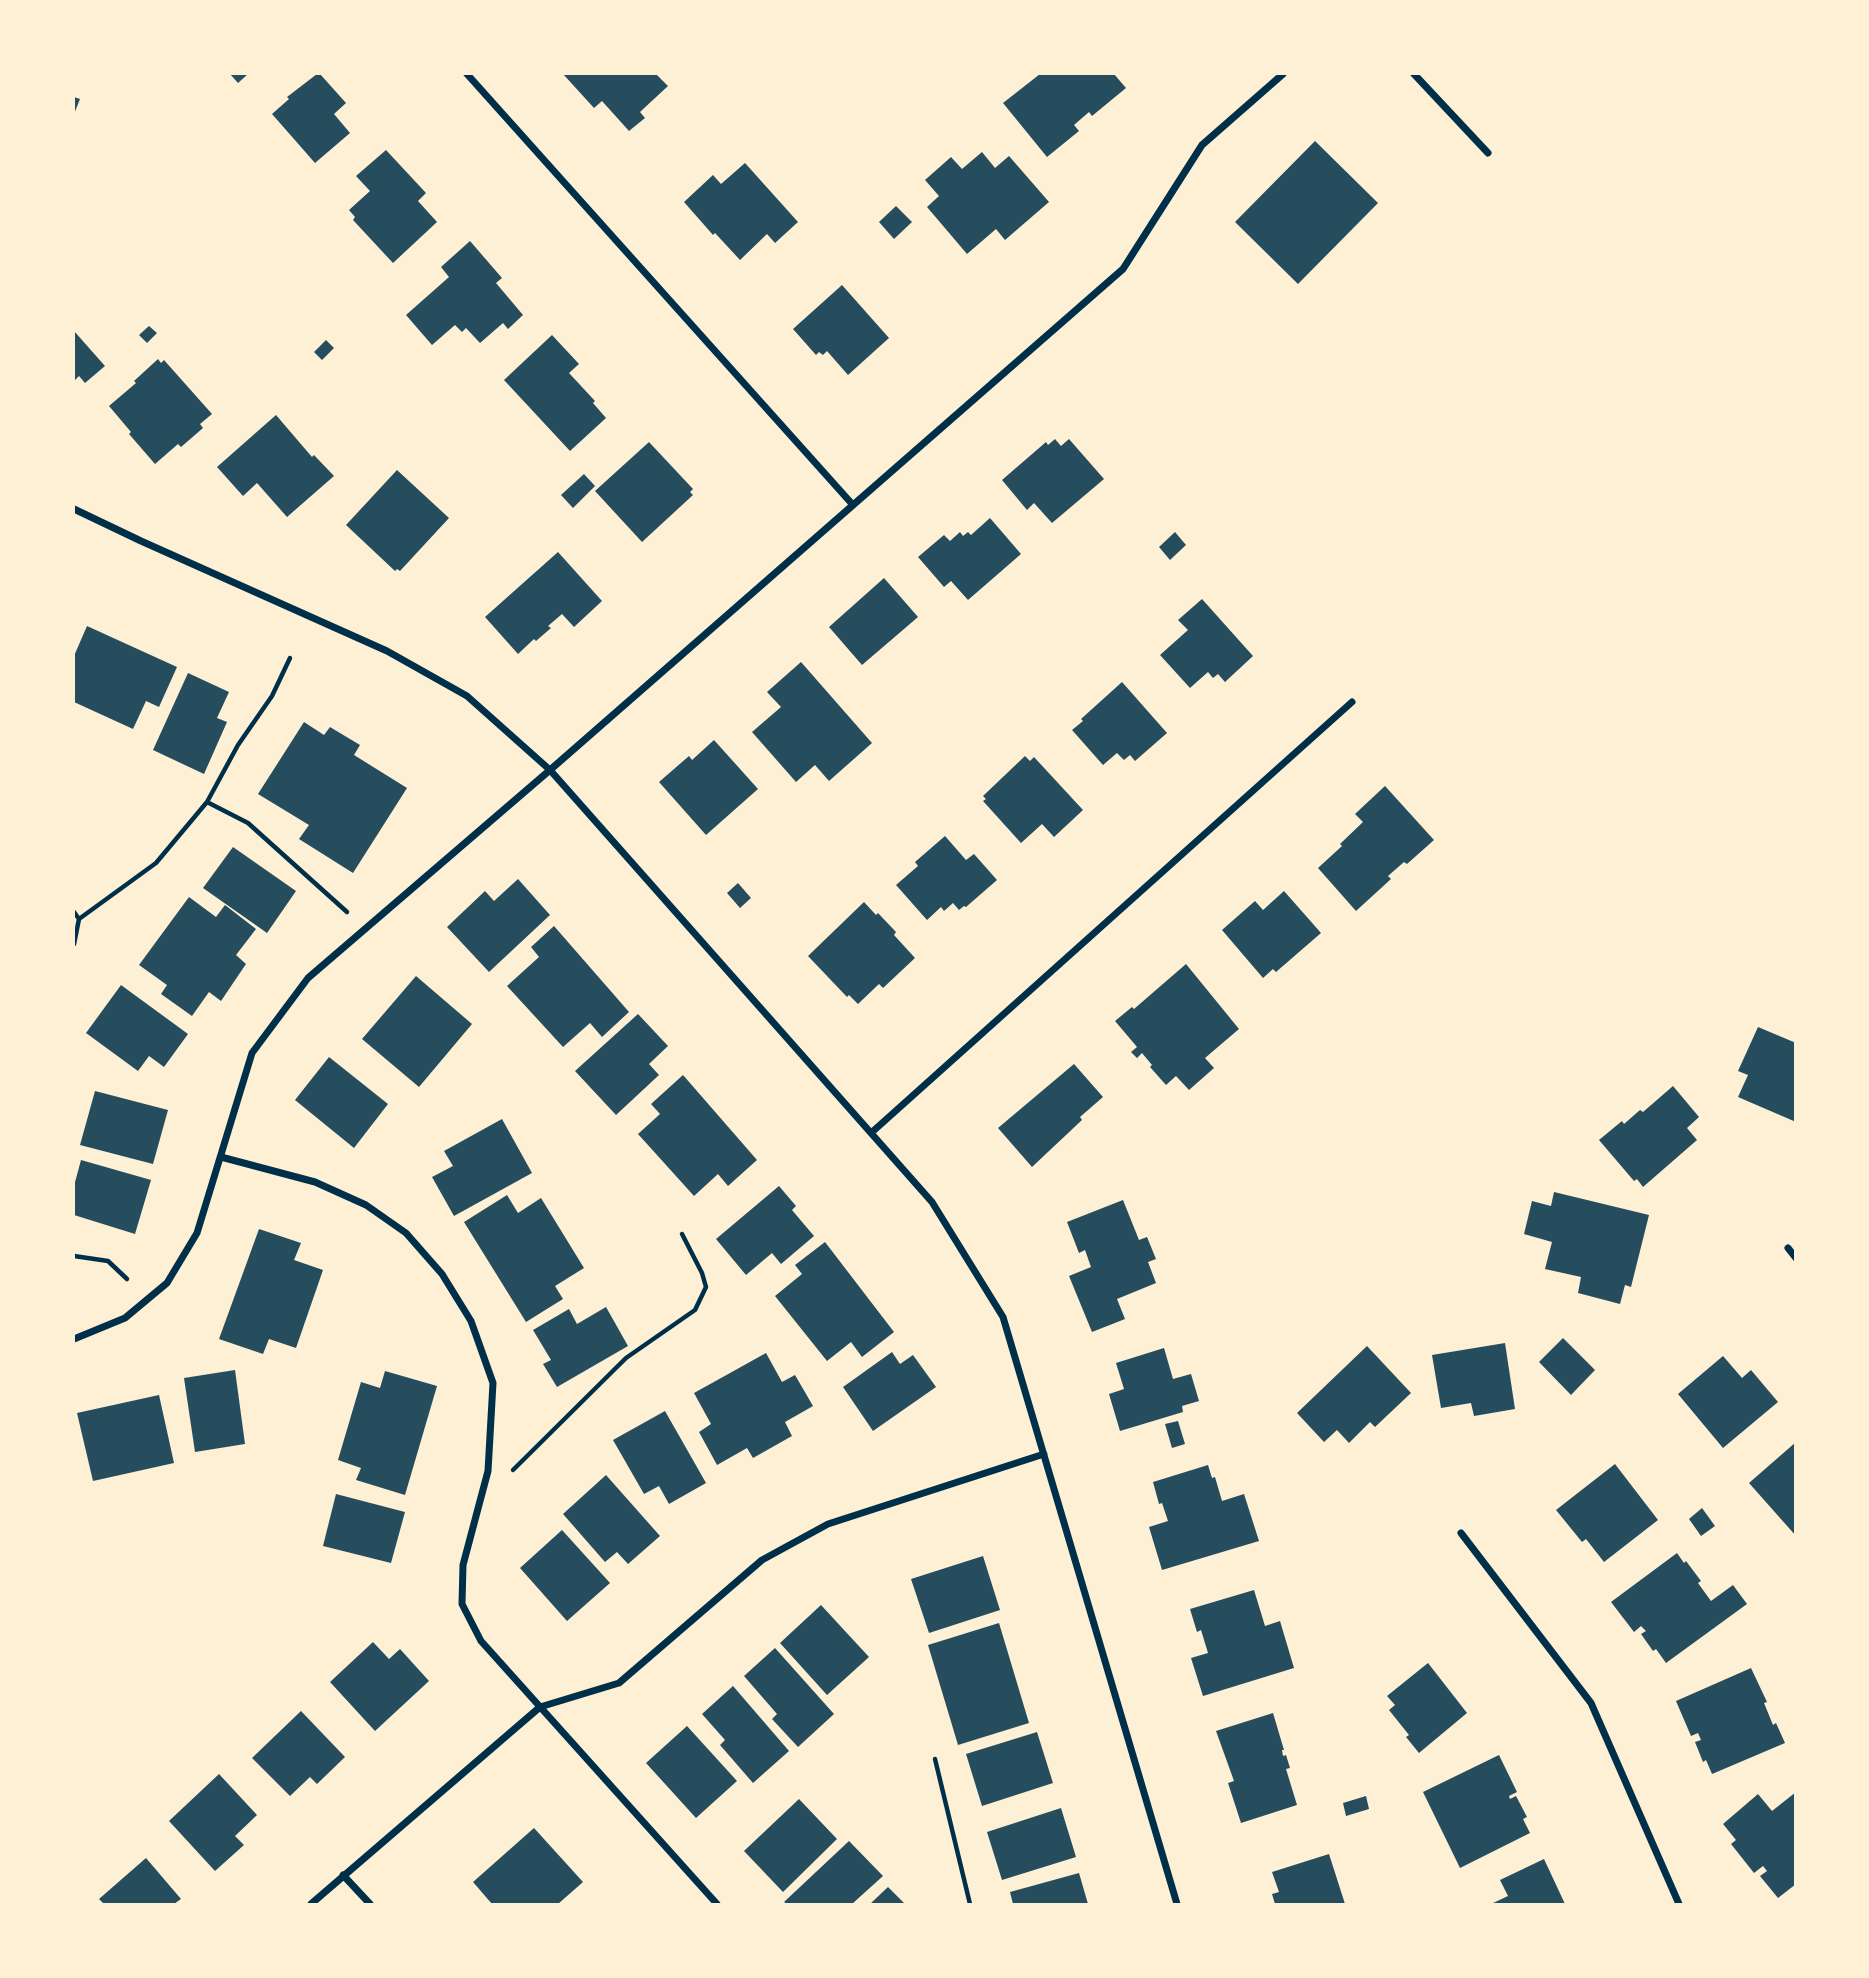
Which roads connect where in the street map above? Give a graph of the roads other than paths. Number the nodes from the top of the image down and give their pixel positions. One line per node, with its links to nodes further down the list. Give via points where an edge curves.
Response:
1 (467, 74): 5 (street)
2 (1283, 74): 5 (street, via 1202,145 1123,269)
3 (1414, 74): 4 (street)
4 (1488, 153)
5 (853, 505): 8 (street)
6 (74, 509): 8 (street, via 387,651 467,696)
7 (1352, 702): 9 (street)
8 (550, 770): 9 (street); 10 (street, via 308,978 252,1053)
9 (871, 1133): 14 (street, via 932,1202 1003,1317)
10 (221, 1157): 13 (street, via 197,1233 167,1283 125,1318); 16 (street, via 315,1182 366,1205 406,1233 442,1274 471,1321 493,1383 488,1471 463,1565 462,1604 481,1641)
11 (1788, 1248): 12 (street)
12 (1796, 1258)
13 (74, 1339)
14 (1044, 1454): 16 (street, via 828,1524 762,1560 619,1684); 21 (street)
15 (1461, 1533): 22 (street, via 1591,1703)
16 (540, 1706): 17 (street); 20 (street)
17 (343, 1875): 18 (street); 19 (street)
18 (311, 1905)
19 (370, 1905)
20 (717, 1905)
21 (1177, 1905)
22 (1679, 1905)

